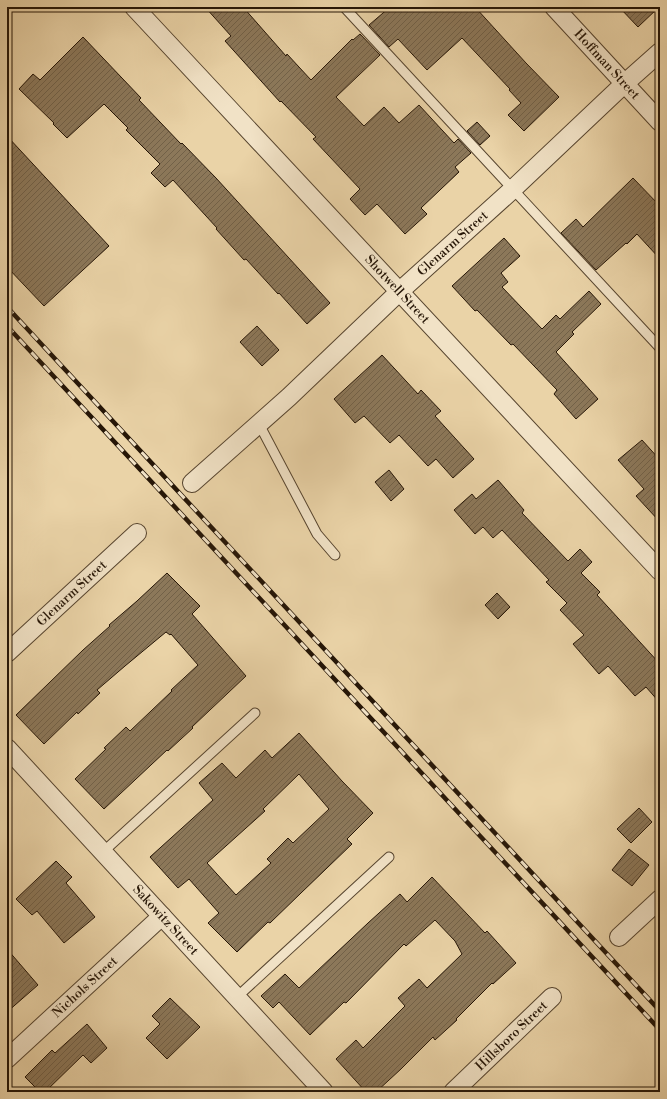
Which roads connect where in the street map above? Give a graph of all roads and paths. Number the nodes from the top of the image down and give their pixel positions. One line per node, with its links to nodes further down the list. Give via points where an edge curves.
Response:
1 (134, 7): 8 (street, Shotwell Street)
2 (344, 7): 7 (lane)
3 (554, 7): 5 (street, Hoffman Street)
4 (660, 52): 5 (street, Glenarm Street)
5 (624, 84): 6 (street, Hoffman Street); 7 (street, Glenarm Street)
6 (660, 122)
7 (514, 189): 8 (street, Glenarm Street); 9 (lane)
8 (400, 291): 10 (street, Glenarm Street); 14 (street, Shotwell Street)
9 (660, 348)
10 (259, 424): 11 (street, Glenarm Street); 13 (lane, via 317,534)
11 (192, 483)
12 (136, 533): 15 (street, Glenarm Street)
13 (335, 555)
14 (660, 572)
15 (7, 653)
16 (255, 712): 18 (lane)
17 (7, 748): 18 (street, Sakowitz Street)
18 (104, 852): 21 (street, Sakowitz Street)
19 (389, 857): 23 (lane)
20 (660, 899): 22 (street)
21 (162, 916): 23 (street, Sakowitz Street); 25 (street, Nichols Street)
22 (620, 937)
23 (236, 996): 26 (street, Sakowitz Street)
24 (552, 997): 27 (street, Hillsboro Street)
25 (7, 1059)
26 (324, 1092)
27 (453, 1092)

